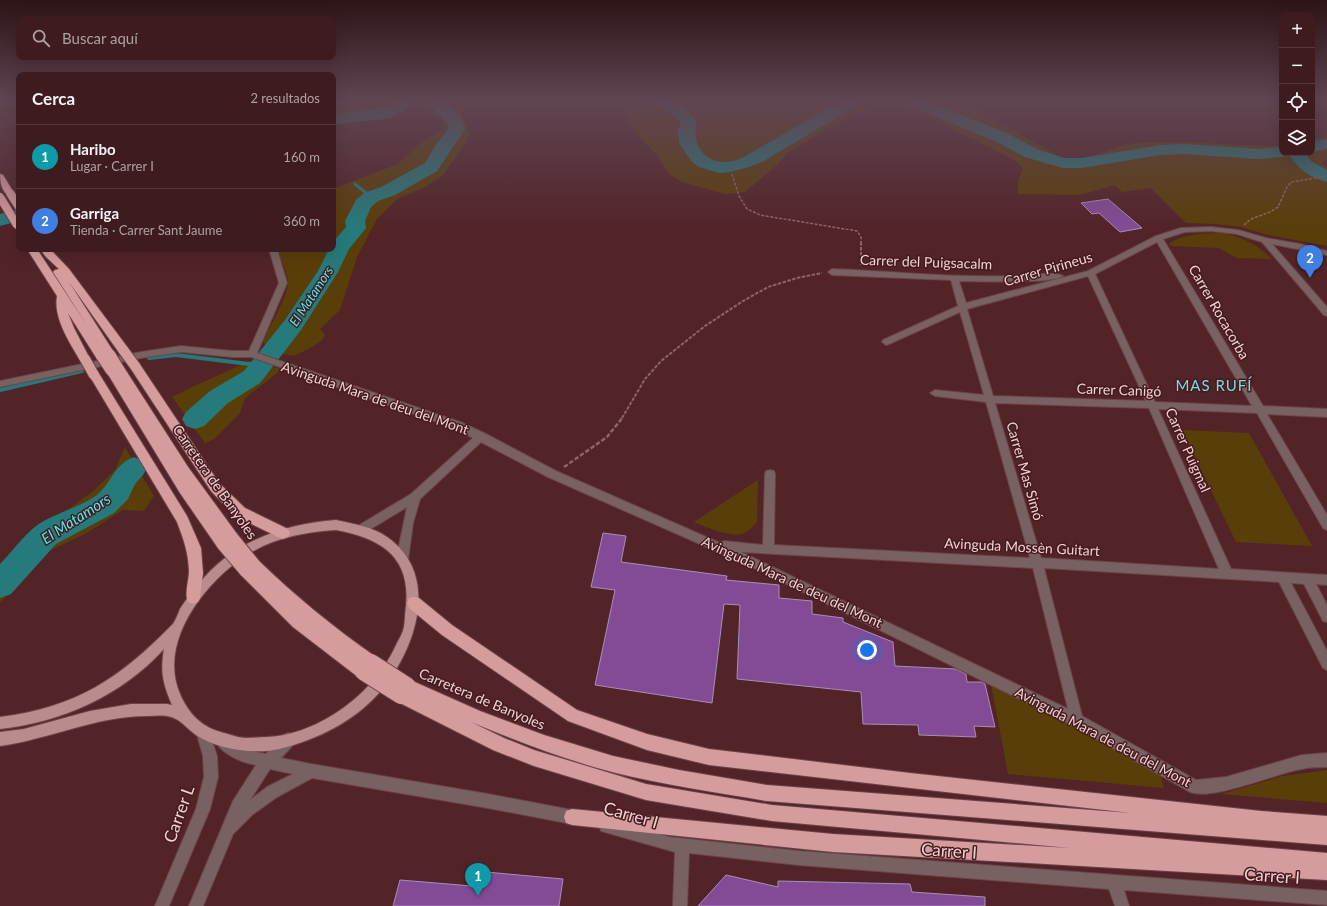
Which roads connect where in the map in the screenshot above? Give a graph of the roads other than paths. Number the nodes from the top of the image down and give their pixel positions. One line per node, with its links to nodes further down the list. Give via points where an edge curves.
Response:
1 (0, 177): 5 (highway, bridge)
2 (0, 196): 6 (highway, bridge)
3 (16, 197): 4 (street)
4 (0, 200)
5 (16, 202)
6 (16, 223)
7 (1160, 238): 8 (street, Carrer Pirineus, via 1184,230 1204,229 1244,233); 14 (street, Carrer Pirineus); 26 (street, Carrer Rocacorba)
8 (1265, 240): 12 (street, Carrer Pirineus); 18 (street)
9 (34, 252): 16 (highway)
10 (274, 252): 21 (street, via 283,283)
11 (47, 253): 20 (highway); 33 (highway, bridge, via 61,265 96,310 216,487 240,512)
12 (1327, 253)
13 (832, 272): 15 (street, Carrer del Puigsacalm)
14 (1091, 273): 15 (street, Carrer del Puigsacalm, via 1038,278); 17 (street, Carrer Pirineus); 25 (street, Carrer Puigmal)
15 (954, 277): 17 (street, Carrer Mas Simó)
16 (62, 297): 20 (highway); 42 (highway, bridge, via 60,305 85,359 182,520 194,548 196,573)
17 (963, 307): 19 (street, Carrer Pirineus); 24 (street, Carrer Mas Simó)
18 (1327, 313)
19 (886, 342)
20 (106, 355): 47 (highway, bridge, via 184,489 298,622)
21 (255, 355): 22 (street, via 181,349 141,354); 28 (street, Avinguda Mara de deu del Mont, via 457,425)
22 (0, 384)
23 (935, 393): 24 (street, Carrer Canigó)
24 (990, 399): 25 (street, Carrer Canigó); 37 (street, Carrer Mas Simó)
25 (1152, 405): 26 (street, Carrer Canigó); 38 (street, Carrer Puigmal)
26 (1260, 411): 27 (street, Carrer Canigó); 31 (street, Carrer Rocacorba)
27 (1327, 413)
28 (481, 436): 30 (street); 34 (street, Avinguda Mara de deu del Mont, via 554,475)
29 (770, 474): 35 (street)
30 (415, 497): 32 (street); 36 (street)
31 (1327, 525)
32 (360, 530): 33 (main road, via 336,525 310,526); 36 (main road, via 384,541)
33 (282, 533): 42 (main road, via 257,543 233,558 212,576)
34 (716, 545): 35 (street, Avinguda Mossèn Guitart); 49 (street, Avinguda Mara de deu del Mont)
35 (768, 550): 37 (street, Avinguda Mossèn Guitart)
36 (402, 560): 43 (main road, via 411,580)
37 (1037, 562): 38 (street, Avinguda Mossèn Guitart); 49 (street, Carrer Mas Simó)
38 (1227, 574): 39 (street, Avinguda Mossèn Guitart)
39 (1283, 578): 40 (street, Avinguda Mossèn Guitart); 46 (street)
40 (1307, 578): 41 (street, Avinguda Mossèn Guitart); 44 (street)
41 (1327, 580)
42 (193, 598): 45 (main road)
43 (414, 603): 54 (main road, via 405,644 394,665 378,685 360,703 337,719 313,732); 59 (highway, via 447,630 573,716 647,742 709,757 910,781)
44 (1327, 617)
45 (177, 627): 48 (main road, via 170,651 168,674 173,697); 50 (main road, via 146,659 120,680 82,702 49,715)
46 (1327, 664)
47 (405, 691): 61 (highway, Carretera de Banyoles, via 593,759 687,780 767,793); 63 (highway, via 499,744 534,758 653,793 772,813)
48 (184, 716): 51 (main road); 52 (main road, via 167,710 130,710 90,717 24,736)
49 (1078, 720): 55 (street, Avinguda Mara de deu del Mont, via 1195,787 1226,784 1302,762)
50 (0, 723)
51 (202, 731): 53 (main road); 67 (street, Carrer L, via 210,756 211,777 203,809)
52 (0, 739)
53 (218, 739): 54 (main road, via 239,744); 56 (street, Carrer I, via 244,756)
54 (288, 740): 56 (street)
55 (1327, 760)
56 (269, 762): 57 (street, Carrer I); 60 (street, via 261,769 238,806)
57 (311, 771): 58 (street, Carrer I); 60 (street, via 272,792 247,810)
58 (572, 817): 62 (street, Carrer I); 64 (highway, via 833,843)
59 (1327, 824)
60 (226, 834): 68 (street)
61 (1327, 837)
62 (682, 846): 65 (street, Carrer I, via 799,858); 69 (street)
63 (1327, 862)
64 (1327, 871)
65 (1114, 882): 66 (street, Carrer I); 70 (street)
66 (1327, 898)
67 (162, 906)
68 (196, 906)
69 (680, 906)
70 (1122, 906)

